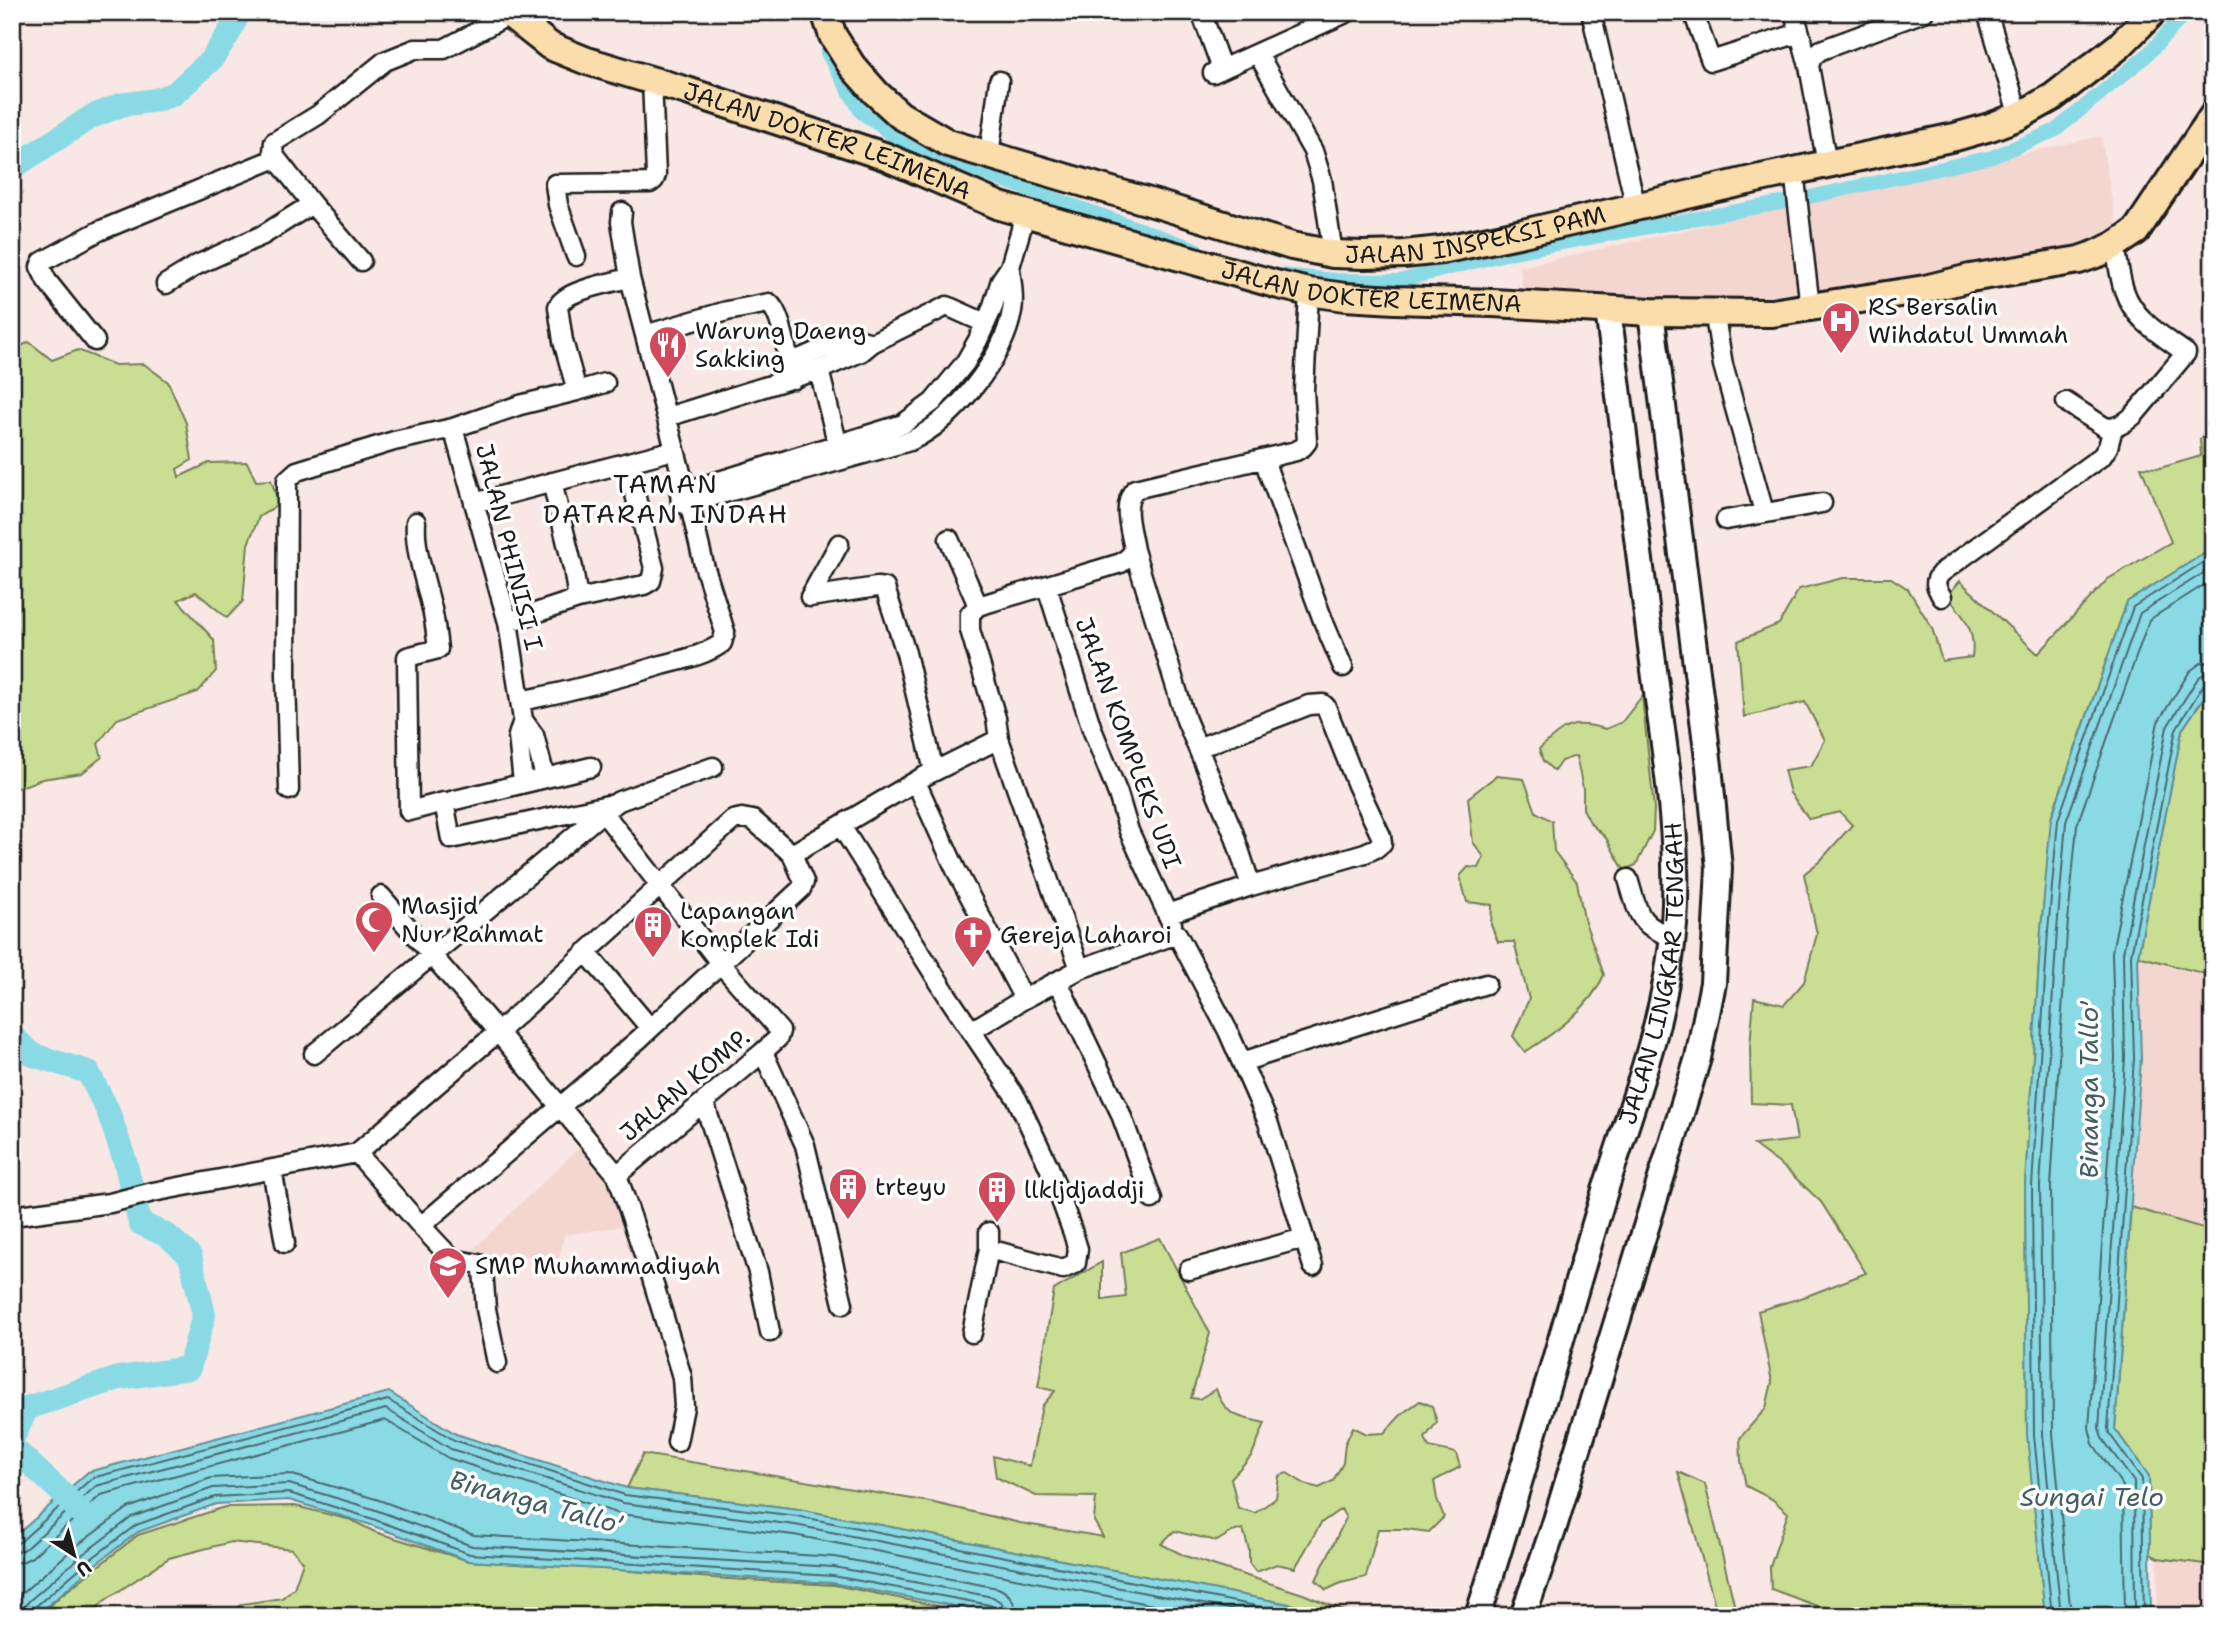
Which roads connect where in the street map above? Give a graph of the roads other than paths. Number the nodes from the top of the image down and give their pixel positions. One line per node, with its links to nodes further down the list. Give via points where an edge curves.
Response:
1 (825, 12): 18 (main road, JALAN INSPEKSI PAM, via 852,66 900,115 948,143)
2 (1201, 12): 12 (street, via 1218,71)
3 (1348, 12): 12 (street)
4 (1591, 12): 24 (street)
5 (1693, 12): 11 (street, via 1711,61)
6 (1794, 12): 11 (street)
7 (1924, 12): 13 (street, via 1821,50)
8 (1987, 12): 16 (street)
9 (2153, 12): 16 (main road, JALAN INSPEKSI PAM, via 2076,80)
10 (508, 13): 14 (main road, JALAN DOKTER LEIMENA, via 550,46); 19 (street, via 444,49 415,49 385,61 318,115 274,142)
11 (1799, 33): 13 (street)
12 (1258, 54): 28 (street, via 1320,167)
13 (1808, 66): 20 (street)
14 (652, 80): 22 (main road, JALAN DOKTER LEIMENA, via 884,156); 29 (street, via 654,180 555,184)
15 (999, 81): 18 (street)
16 (2019, 116): 20 (main road, JALAN INSPEKSI PAM, via 1955,137)
17 (2213, 116): 27 (main road, JALAN DOKTER LEIMENA, via 2136,231)
18 (989, 155): 22 (main road); 28 (main road, JALAN INSPEKSI PAM, via 1292,246)
19 (276, 158): 23 (street); 41 (street, via 99,231 42,262 47,281)
20 (1827, 164): 21 (main road, JALAN INSPEKSI PAM)
21 (1794, 171): 24 (main road, JALAN INSPEKSI PAM); 35 (street)
22 (974, 196): 26 (main road, JALAN DOKTER LEIMENA)
23 (312, 204): 30 (street); 33 (street)
24 (1636, 208): 28 (main road, JALAN INSPEKSI PAM, via 1441,250)
25 (622, 212): 32 (street)
26 (1026, 212): 31 (street); 34 (main road, JALAN DOKTER LEIMENA)
27 (2115, 245): 35 (main road, JALAN DOKTER LEIMENA, via 2079,260); 50 (street, via 2123,289 2132,309 2186,353 2134,415)
28 (1333, 254)
29 (576, 256)
30 (362, 261)
31 (1010, 267): 39 (street); 51 (street, via 1013,311 985,373 955,409)
32 (630, 278): 40 (street); 46 (street, via 559,302 563,341)
33 (166, 285)
34 (1308, 292): 36 (main road, JALAN DOKTER LEIMENA); 54 (street, via 1307,442 1296,451)
35 (1810, 307): 37 (main road, JALAN DOKTER LEIMENA, via 1772,313)
36 (1608, 310): 38 (main road, JALAN DOKTER LEIMENA); 93 (main road, JALAN LINGKAR TENGAH, via 1667,769 1675,876)
37 (1714, 311): 38 (main road, JALAN DOKTER LEIMENA); 60 (street, via 1723,365)
38 (1651, 312): 125 (main road, JALAN LINGKAR TENGAH, via 1719,868 1713,983 1699,1058)
39 (985, 323): 42 (street, via 947,306); 51 (street, via 965,363)
40 (645, 335): 44 (street, via 769,303 776,312); 48 (street)
41 (95, 341)
42 (872, 343): 43 (street); 44 (street, via 854,338 822,349)
43 (819, 370): 44 (street); 53 (street)
44 (791, 371): 48 (street)
45 (605, 383): 46 (street)
46 (577, 391): 49 (street)
47 (2066, 402): 50 (street)
48 (667, 417): 52 (street)
49 (453, 428): 58 (street, JALAN PHINISI I); 82 (street, via 297,471 287,480)
50 (2113, 428): 67 (street, via 2102,456 1941,573 1936,587)
51 (914, 429): 53 (street)
52 (674, 450): 55 (street); 57 (street)
53 (840, 452): 57 (street)
54 (1265, 459): 65 (street, via 1136,489 1127,504); 71 (street)
55 (627, 463): 56 (street); 68 (street, via 653,577 644,585)
56 (552, 482): 58 (street); 68 (street)
57 (691, 496): 72 (street, via 724,640 713,649 672,662 566,693)
58 (474, 503): 70 (street, JALAN PHINISI I)
59 (1822, 503): 60 (street)
60 (1764, 512): 61 (street)
61 (1726, 520)
62 (416, 522): 84 (street, via 439,649 407,657 409,811 444,802 451,839)
63 (948, 539): 69 (street)
64 (839, 544): 78 (street, via 810,597 885,589 906,653)
65 (1135, 550): 66 (street, via 1121,562); 75 (street)
66 (1047, 587): 69 (street); 91 (street, JALAN KOMPLEKS UDI, via 1129,831)
67 (1942, 597)
68 (579, 599): 70 (street)
69 (978, 606): 74 (street, via 970,614 970,630)
70 (508, 622): 72 (street, JALAN PHINISI I)
71 (1343, 667)
72 (520, 701): 73 (street, JALAN PHINISI I)
73 (523, 720): 79 (street, JALAN PHINISI I, via 534,735); 80 (street, JALAN PHINISI I, via 519,736)
74 (999, 739): 78 (street); 97 (street)
75 (1198, 748): 89 (street); 89 (street, via 1309,705 1323,704 1381,836 1382,843 1364,853)
76 (591, 767): 79 (street)
77 (713, 767): 84 (street)
78 (934, 771): 81 (street)
79 (545, 777): 80 (street)
80 (523, 782): 83 (street)
81 (916, 782): 85 (street); 100 (street)
82 (289, 790)
83 (451, 801)
84 (608, 808): 88 (street, JALAN KOMP.); 95 (street)
85 (841, 826): 86 (street); 103 (street)
86 (792, 854): 88 (street, via 753,820 737,819); 96 (street, via 803,886)
87 (1628, 879): 93 (street, via 1642,920)
88 (659, 886): 94 (street); 96 (street, JALAN KOMP.)
89 (1251, 886): 91 (street)
90 (381, 896): 95 (street, JALAN KOMP.)
91 (1167, 914): 92 (street, JALAN KOMPLEKS UDI)
92 (1177, 934): 97 (street); 106 (street, JALAN KOMPLEKS UDI)
93 (1672, 936): 124 (main road, JALAN LINGKAR TENGAH, via 1650,1054)
94 (586, 953): 101 (street); 102 (street)
95 (432, 956): 102 (street, JALAN KOMP.); 105 (street)
96 (721, 964): 101 (street); 104 (street, JALAN KOMP., via 780,1031)
97 (1080, 969): 98 (street)
98 (1058, 982): 100 (street); 112 (street, via 1120,1112)
99 (1486, 984): 106 (street)
100 (1024, 999): 103 (street)
101 (650, 1028): 108 (street)
102 (498, 1031): 108 (street, JALAN KOMP.); 109 (street)
103 (971, 1031): 121 (street, via 1031,1124 1078,1250 1076,1263 1063,1269 989,1240)
104 (764, 1052): 107 (street, JALAN KOMP.); 119 (street, via 806,1145)
105 (314, 1054)
106 (1242, 1062): 115 (street, JALAN KOMPLEKS UDI, via 1268,1122)
107 (704, 1102): 111 (street, JALAN KOMP.); 120 (street, via 758,1272)
108 (559, 1108): 111 (street, JALAN KOMP.); 114 (street)
109 (357, 1153): 110 (street); 114 (street)
110 (272, 1169): 113 (street, via 66,1210); 116 (street)
111 (617, 1175): 123 (street, via 682,1377 684,1407)
112 (1153, 1199)
113 (12, 1216)
114 (421, 1226): 122 (street, via 452,1259 479,1264 483,1269)
115 (1304, 1238): 117 (street, JALAN KOMPLEKS UDI); 118 (street)
116 (285, 1242)
117 (1313, 1266)
118 (1189, 1270)
119 (843, 1304)
120 (770, 1332)
121 (972, 1334)
122 (497, 1363)
123 (677, 1442)
124 (1478, 1616)
125 (1523, 1616)

